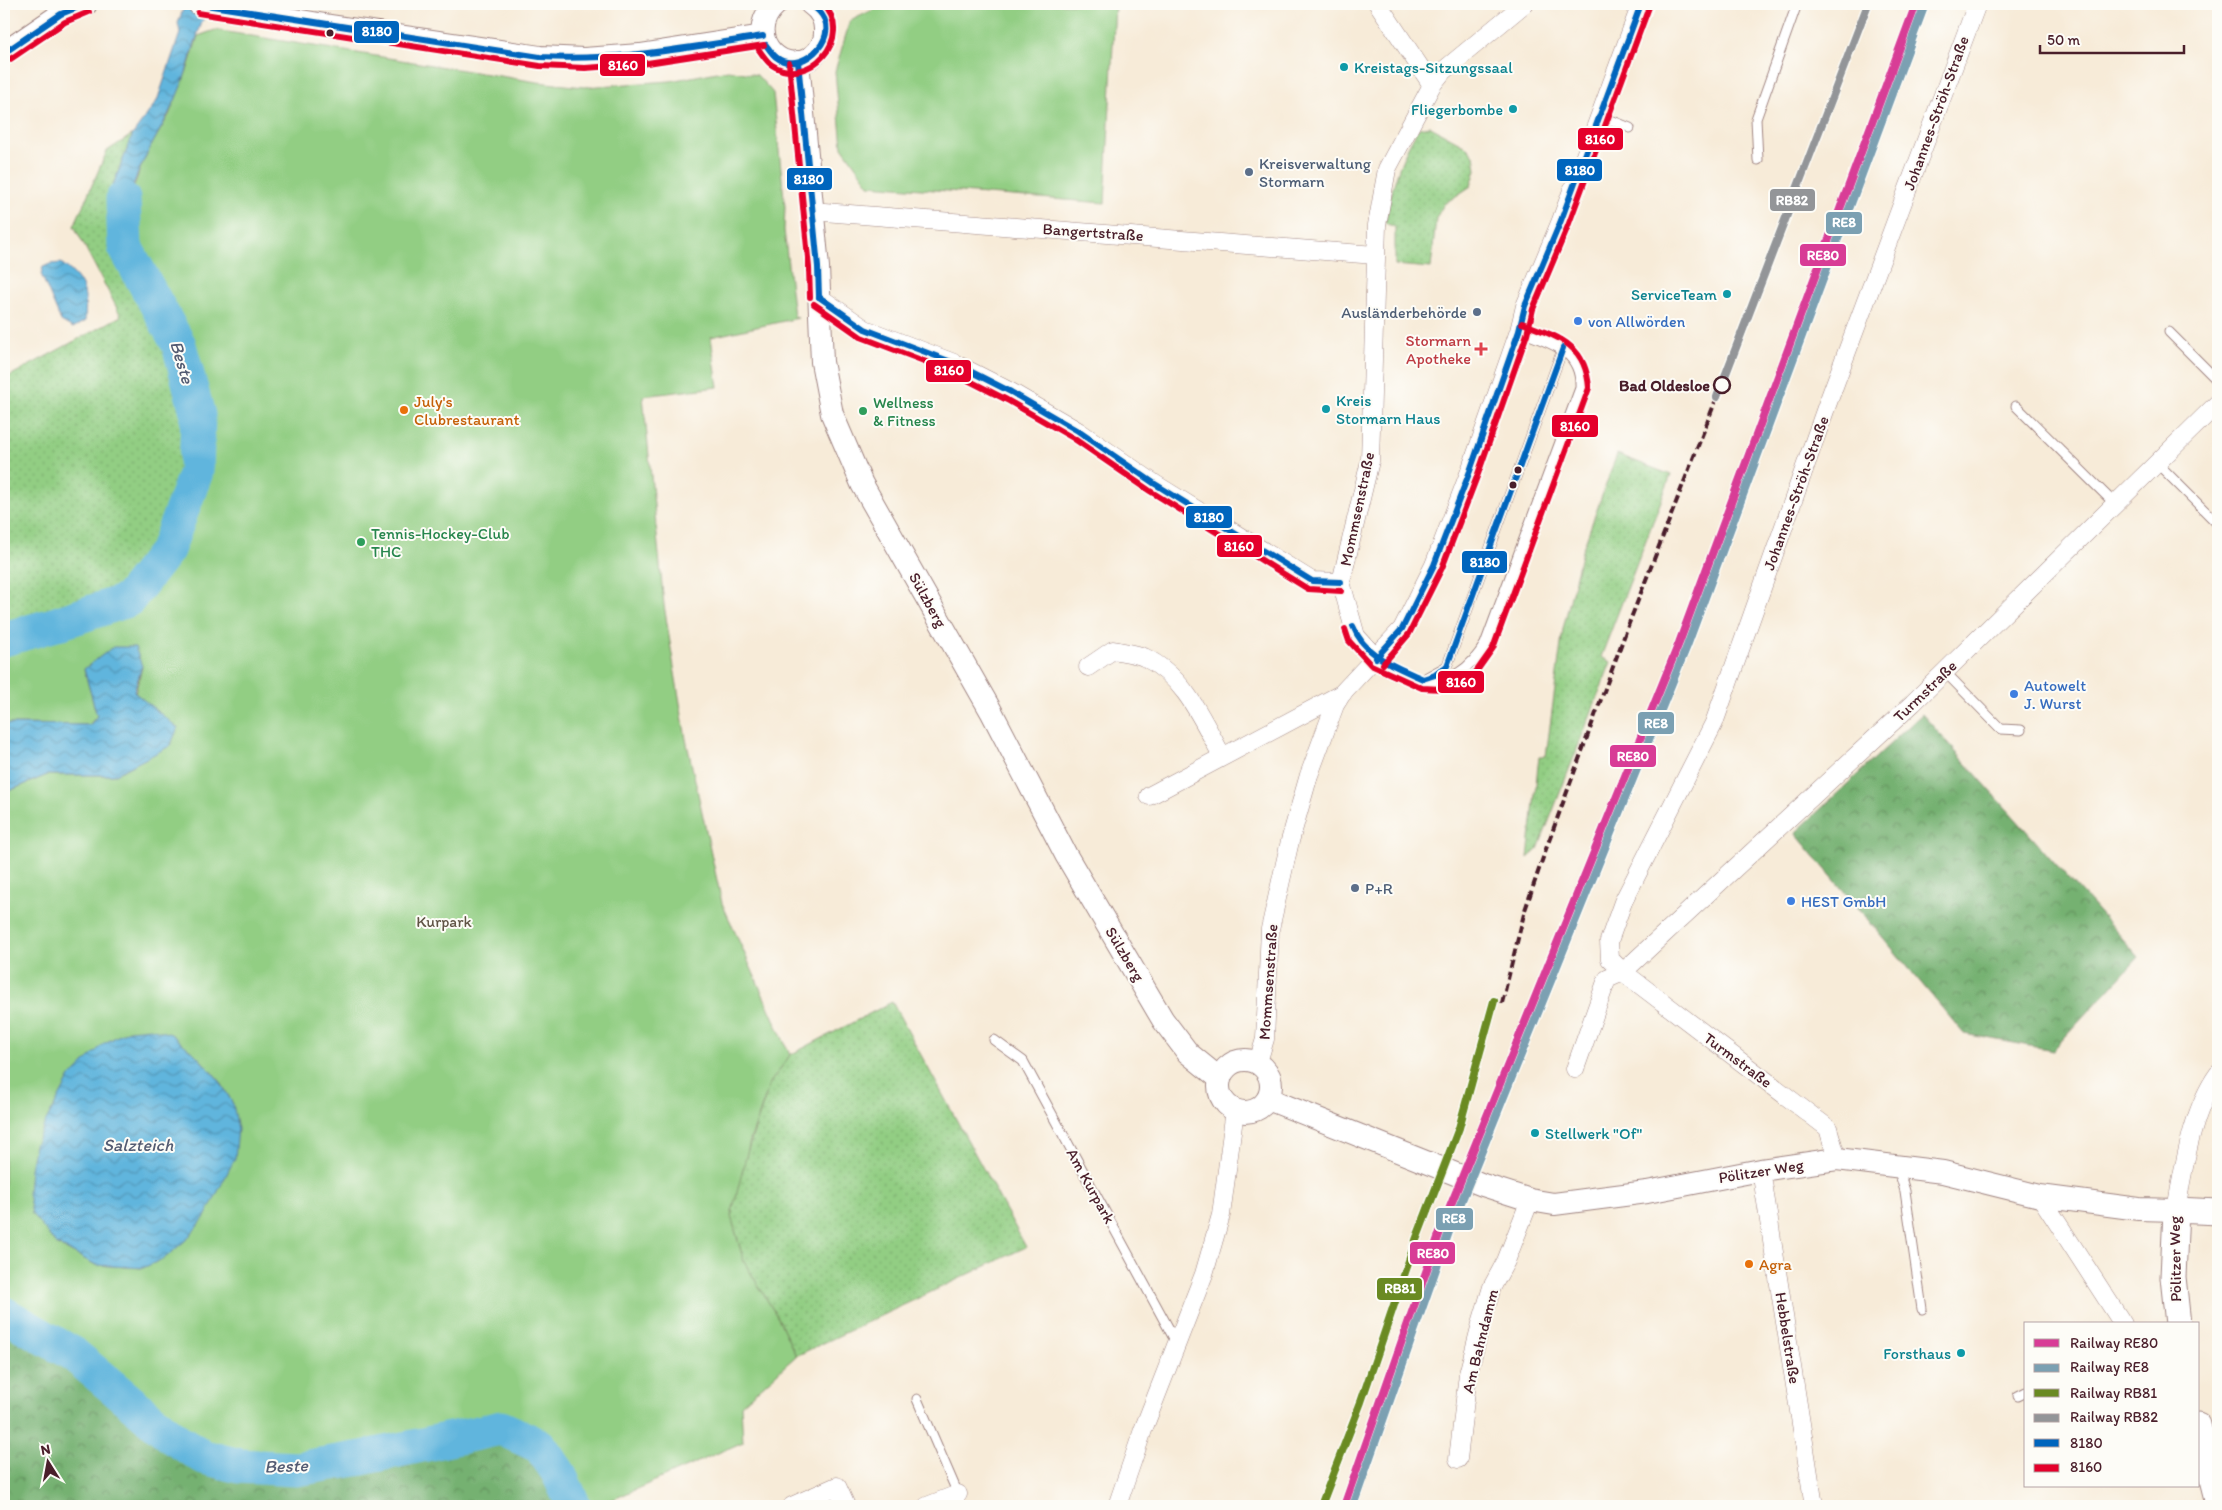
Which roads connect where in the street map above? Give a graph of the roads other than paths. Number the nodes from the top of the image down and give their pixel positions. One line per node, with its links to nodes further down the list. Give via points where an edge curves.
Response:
1 (86, 4): 11 (street, via 61,14)
2 (199, 4): 10 (street, via 540,57 584,59 640,55)
3 (776, 4): 10 (street, via 764,19)
4 (1378, 4): 13 (street)
5 (1524, 4): 13 (street, Mommsenstraße, via 1443,71)
6 (1641, 4): 14 (street)
7 (1797, 4): 16 (lane, via 1756,119)
8 (1976, 4): 38 (street, Johannes-Ströh-Straße, via 1827,405 1714,723 1623,902 1610,941 1610,959)
9 (820, 6): 12 (street, via 826,36 815,54)
10 (763, 36): 12 (street, via 768,49 776,57)
11 (4, 53)
12 (798, 62): 17 (street, Sülzberg)
13 (1432, 86): 18 (street, Mommsenstraße, via 1387,169)
14 (1601, 116): 15 (lane); 20 (street, via 1525,306)
15 (1630, 128)
16 (1758, 160)
17 (811, 211): 18 (street, Bangertstraße); 19 (street, Sülzberg)
18 (1375, 255): 29 (street, Mommsenstraße, via 1370,461)
19 (819, 297): 29 (street, via 865,329 954,363 1078,430 1155,484 1312,581); 43 (street, Sülzberg, via 822,362 832,414 862,484 991,711 1066,856 1163,1020 1188,1052)
20 (1519, 331): 22 (lane); 30 (street, via 1434,565 1402,629)
21 (2169, 332): 23 (lane)
22 (1563, 348): 33 (lane, via 1447,666); 33 (lane, via 1576,365 1580,388 1485,644 1470,666 1454,676 1441,680)
23 (2218, 381)
24 (2218, 403): 26 (street, Turmstraße)
25 (2016, 406): 27 (lane)
26 (2158, 464): 27 (street, Turmstraße); 28 (lane)
27 (2116, 504): 32 (street, Turmstraße)
28 (2218, 524)
29 (1341, 582): 30 (street, Mommsenstraße, via 1356,636)
30 (1376, 658): 33 (lane); 34 (street, Mommsenstraße)
31 (1088, 667): 36 (street, via 1113,650 1143,656 1177,679)
32 (1945, 672): 35 (lane, via 2002,729); 38 (street, Turmstraße)
33 (1422, 679)
34 (1344, 692): 36 (street); 40 (street, Mommsenstraße, via 1335,705 1309,775 1288,850 1270,929 1265,1039)
35 (2021, 730)
36 (1222, 756): 37 (street)
37 (1149, 796)
38 (1623, 972): 41 (street, Turmstraße, via 1607,979); 46 (street, Turmstraße, via 1828,1128)
39 (994, 1040): 56 (lane, Am Kurpark, via 1023,1061)
40 (1258, 1062): 43 (street, via 1250,1059 1235,1061); 44 (street, via 1270,1074 1272,1082)
41 (1575, 1069)
42 (2218, 1074): 51 (street, via 2207,1089 2194,1129)
43 (1220, 1079): 45 (street, via 1220,1094)
44 (1268, 1099): 45 (street, via 1264,1105 1250,1112); 50 (street, Pölitzer Weg, via 1483,1185)
45 (1235, 1110): 56 (street, via 1221,1215 1204,1274)
46 (1837, 1159): 47 (street, Pölitzer Weg); 48 (street, Pölitzer Weg)
47 (1897, 1166): 49 (street, Pölitzer Weg, via 1943,1172); 53 (lane, via 1905,1191)
48 (1761, 1170): 50 (street, Pölitzer Weg, via 1647,1192 1554,1204); 66 (street, Hebbelstraße)
49 (2040, 1196): 51 (street, Pölitzer Weg, via 2139,1209); 54 (street)
50 (1530, 1200): 59 (street, Am Bahndamm, via 1492,1287 1482,1320 1468,1374)
51 (2176, 1210): 52 (main road); 55 (main road, Pölitzer Weg, via 2173,1277)
52 (2218, 1212)
53 (1922, 1309)
54 (2122, 1322)
55 (2178, 1322)
56 (1176, 1342): 65 (street)
57 (917, 1399): 60 (lane)
58 (2200, 1434): 61 (main road)
59 (1458, 1459)
60 (958, 1494): 64 (street)
61 (2218, 1504)
62 (792, 1506): 63 (street, via 837,1486)
63 (846, 1506)
64 (927, 1506)
65 (1116, 1506)
66 (1814, 1506)

